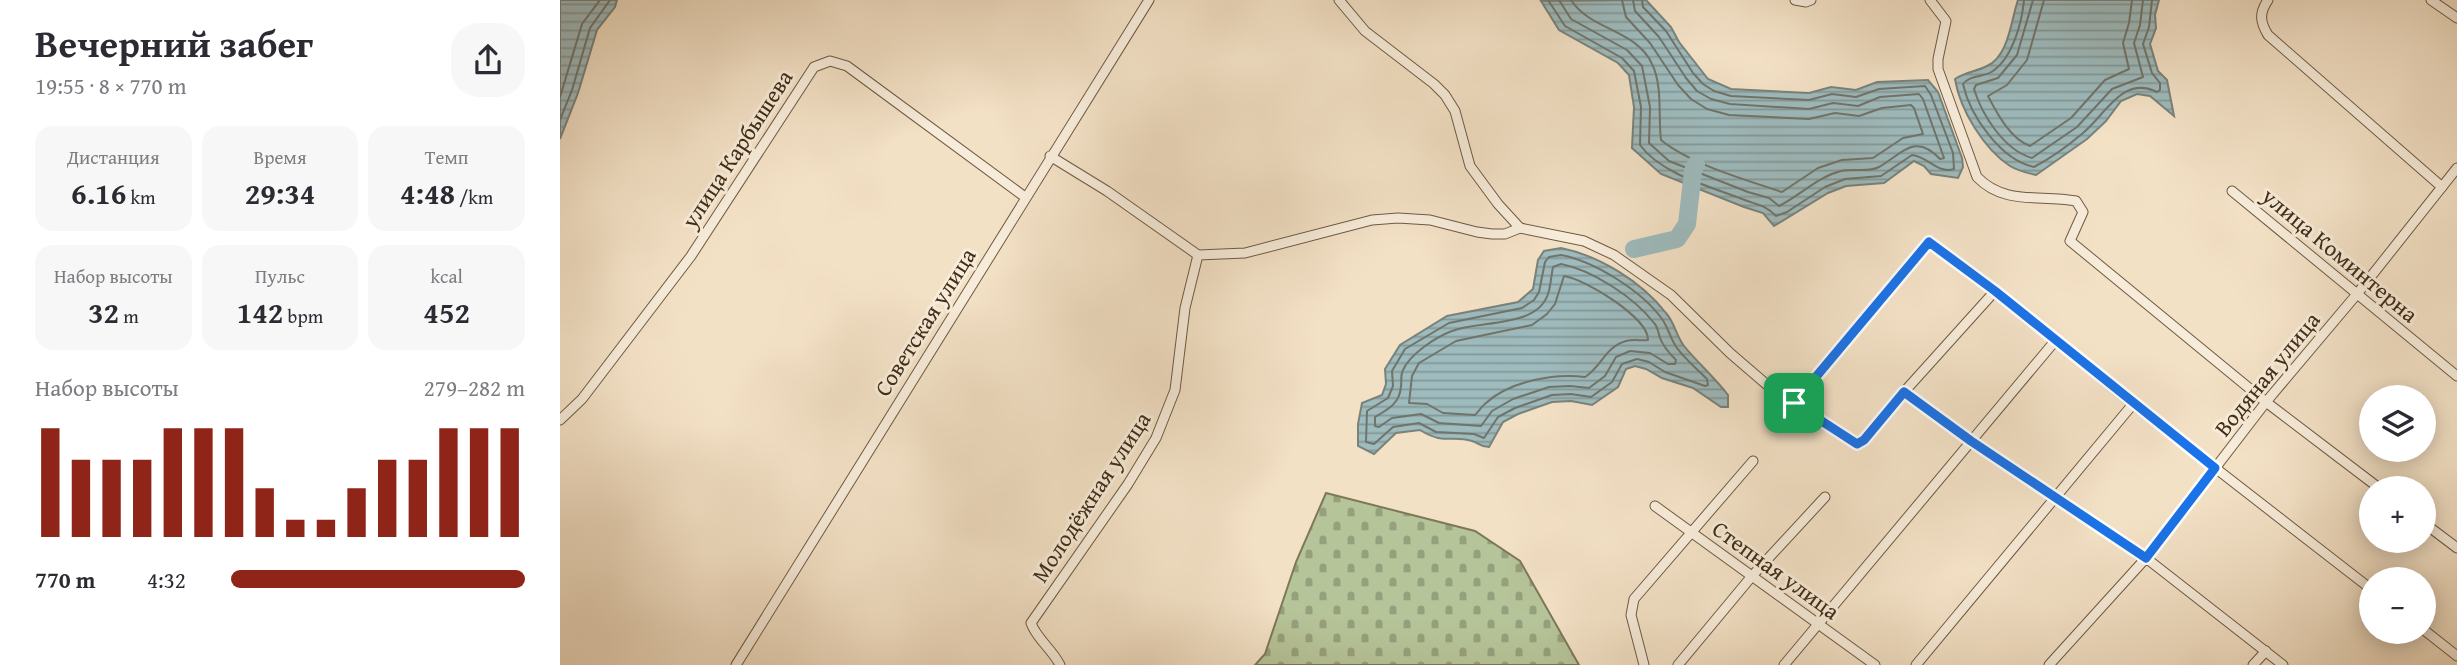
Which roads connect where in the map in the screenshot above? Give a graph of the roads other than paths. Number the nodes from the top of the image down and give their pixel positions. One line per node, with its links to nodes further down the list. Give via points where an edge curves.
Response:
1 (1149, 0): 9 (street, Советская улица)
2 (1339, 0): 14 (street, via 1365,31 1445,95 1455,111 1470,166)
3 (1795, 0): 4 (street)
4 (1811, 0)
5 (1930, 0): 21 (street, via 1946,21 1938,69 1977,177 2013,197 2076,201 2084,212 2070,241)
6 (2268, 0): 11 (street, via 2261,24 2268,35)
7 (2431, 0): 8 (street)
8 (2457, 18)
9 (1051, 156): 13 (street, Советская улица); 15 (street)
10 (2457, 168): 11 (street, Водяная улица)
11 (2442, 187): 17 (street, Водяная улица)
12 (2232, 191): 17 (street, улица Коминтерна)
13 (1025, 197): 24 (street, улица Карбышева, via 847,66 830,61 814,67 691,256 582,400); 42 (street, Советская улица)
14 (1520, 228): 15 (street, via 1506,234 1430,220 1372,220 1245,253); 22 (street, via 1584,241 1614,255 1671,295 1738,360)
15 (1198, 255): 43 (street, Молодёжная улица, via 1185,307 1175,390 1162,426 1128,484 1031,623)
16 (1995, 291): 18 (street); 20 (street); 22 (street, via 1929,242)
17 (2357, 294): 19 (street, улица Коминтерна); 21 (street, Водяная улица)
18 (2055, 341): 23 (street); 25 (street)
19 (2457, 376)
20 (1904, 392): 22 (street, via 1857,444); 25 (street)
21 (2266, 402): 27 (street, Водяная улица); 28 (street)
22 (1794, 403)
23 (2133, 404): 27 (street); 30 (street)
24 (560, 420)
25 (1971, 441): 30 (street); 38 (street)
26 (1753, 461): 32 (street)
27 (2215, 468): 35 (street, Водяная улица); 37 (street)
28 (2363, 476)
29 (1825, 497): 36 (street)
30 (2058, 497): 35 (street); 48 (street)
31 (1655, 506): 32 (street, Степная улица)
32 (1693, 532): 36 (street, Степная улица); 44 (street, via 1634,599 1631,615)
33 (2436, 532): 34 (street)
34 (2457, 548)
35 (2146, 558): 40 (street); 49 (street, Водяная улица)
36 (1752, 576): 38 (street, Степная улица); 45 (street)
37 (2359, 580)
38 (1817, 625): 46 (street); 47 (street, Степная улица)
39 (2436, 639): 41 (street)
40 (2266, 651): 50 (street); 51 (street)
41 (2457, 656)
42 (736, 665)
43 (1060, 665)
44 (1643, 665)
45 (1678, 665)
46 (1784, 665)
47 (1875, 665)
48 (1916, 665)
49 (2049, 665)
50 (2253, 665)
51 (2283, 665)

